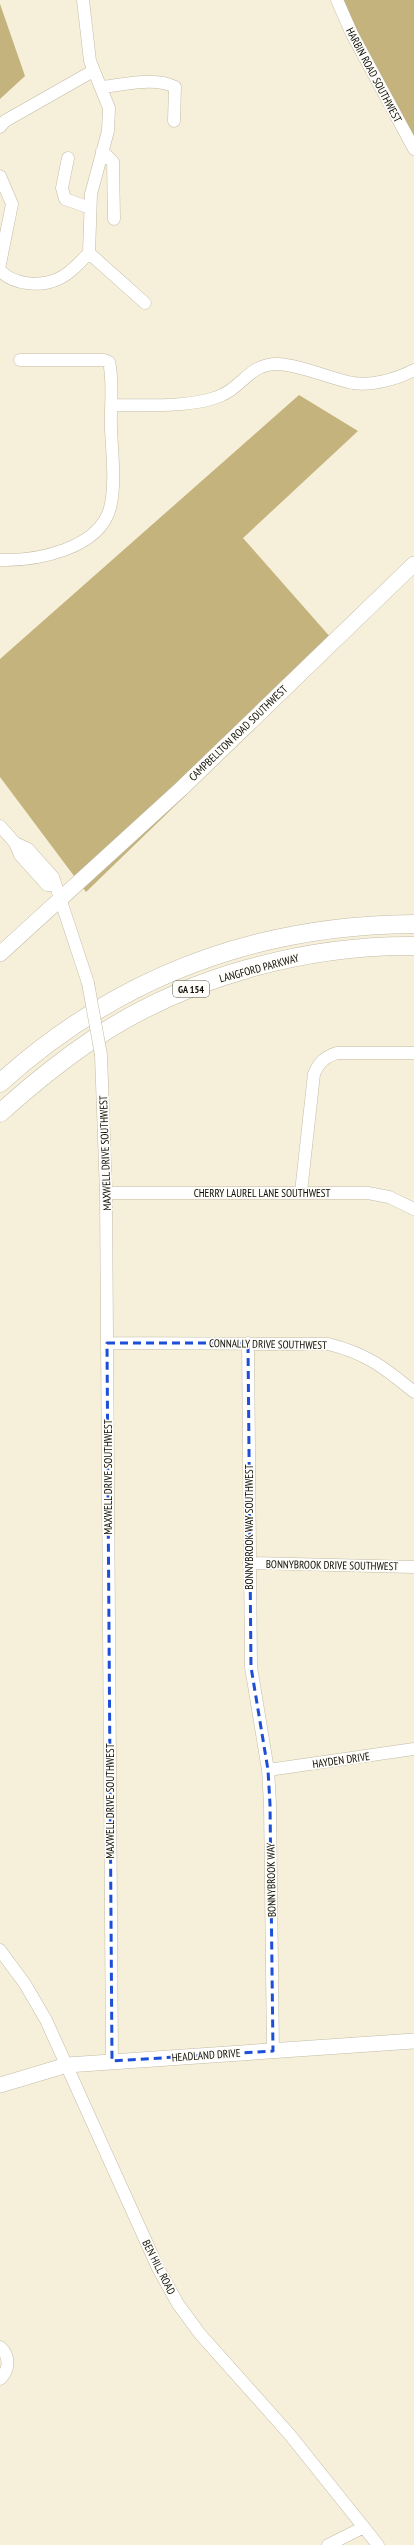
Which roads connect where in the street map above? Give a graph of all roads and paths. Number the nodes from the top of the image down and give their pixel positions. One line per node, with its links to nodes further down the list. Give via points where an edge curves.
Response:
1 (83, 0): 3 (street, via 86,41)
2 (337, 0): 7 (street, HARBIN ROAD SOUTHWEST, via 352,34)
3 (93, 71): 4 (street); 6 (street, via 6,121)
4 (102, 87): 5 (street, via 148,82 168,83 175,87); 8 (street, via 109,108 108,131)
5 (174, 121)
6 (0, 127)
7 (414, 149)
8 (102, 151): 11 (street); 12 (street, via 112,162)
9 (68, 158): 11 (street, via 62,188 65,199)
10 (0, 176): 14 (street, via 12,204)
11 (90, 208): 13 (street)
12 (114, 220)
13 (89, 253): 15 (street, via 58,280 35,284 17,281); 16 (street)
14 (0, 264)
15 (0, 270)
16 (145, 303)
17 (20, 360): 19 (street, via 107,360 110,364)
18 (414, 370): 19 (street, via 393,380 354,383 278,364 260,367 247,374 222,395 162,405)
19 (111, 405): 20 (street, via 113,466 110,508 93,536 70,548 20,561)
20 (0, 560)
21 (414, 564): 23 (main road, CAMPBELLTON ROAD SOUTHWEST, via 182,788)
22 (0, 826): 23 (street, via 15,843 20,855 47,885)
23 (57, 892): 26 (main road, CAMPBELLTON ROAD SOUTHWEST); 31 (street, MAXWELL DRIVE SOUTHWEST, bridge, via 88,983 101,1054)
24 (414, 924): 28 (highway, GA 154, via 360,926 295,934 240,947 182,967 119,996 88,1014 63,1031)
25 (414, 946): 29 (highway, LANGFORD PARKWAY / GA 154, via 377,947 308,956 221,978 181,993 96,1037)
26 (0, 954)
27 (414, 1053): 30 (street, via 337,1053 318,1064 314,1074)
28 (0, 1083)
29 (0, 1113)
30 (301, 1192): 31 (street, CHERRY LAUREL LANE SOUTHWEST); 32 (street, CHERRY LAUREL LANE SOUTHWEST, via 368,1192 389,1197)
31 (106, 1193): 33 (street, MAXWELL DRIVE SOUTHWEST)
32 (414, 1209)
33 (107, 1343): 34 (street, CONNALLY DRIVE SOUTHWEST); 44 (street, MAXWELL DRIVE SOUTHWEST)
34 (248, 1343): 35 (street, CONNALLY DRIVE SOUTHWEST, via 328,1344 351,1349 371,1358); 36 (street, BONNYBROOK WAY SOUTHWEST)
35 (414, 1392)
36 (249, 1563): 37 (street, BONNYBROOK DRIVE SOUTHWEST); 38 (street, BONNYBROOK WAY SOUTHWEST, via 251,1667)
37 (414, 1567)
38 (258, 1710): 40 (street, BONNYBROOK WAY)
39 (414, 1749): 40 (street, HAYDEN DRIVE)
40 (268, 1770): 43 (street, BONNYBROOK WAY)
41 (0, 1950): 45 (street, BEN HILL ROAD, via 25,1984 46,2020)
42 (414, 2042): 43 (main road, HEADLAND DRIVE)
43 (273, 2051): 44 (main road, HEADLAND DRIVE)
44 (112, 2061): 45 (main road, HEADLAND DRIVE)
45 (67, 2065): 46 (main road, HEADLAND DRIVE); 49 (street, BEN HILL ROAD, via 158,2268 178,2304 200,2334 290,2435)
46 (0, 2085)
47 (0, 2347): 48 (street, via 6,2355 8,2365)
48 (0, 2379)
49 (364, 2527): 50 (street); 51 (street, BEN HILL ROAD)
50 (328, 2545)
51 (378, 2545)

